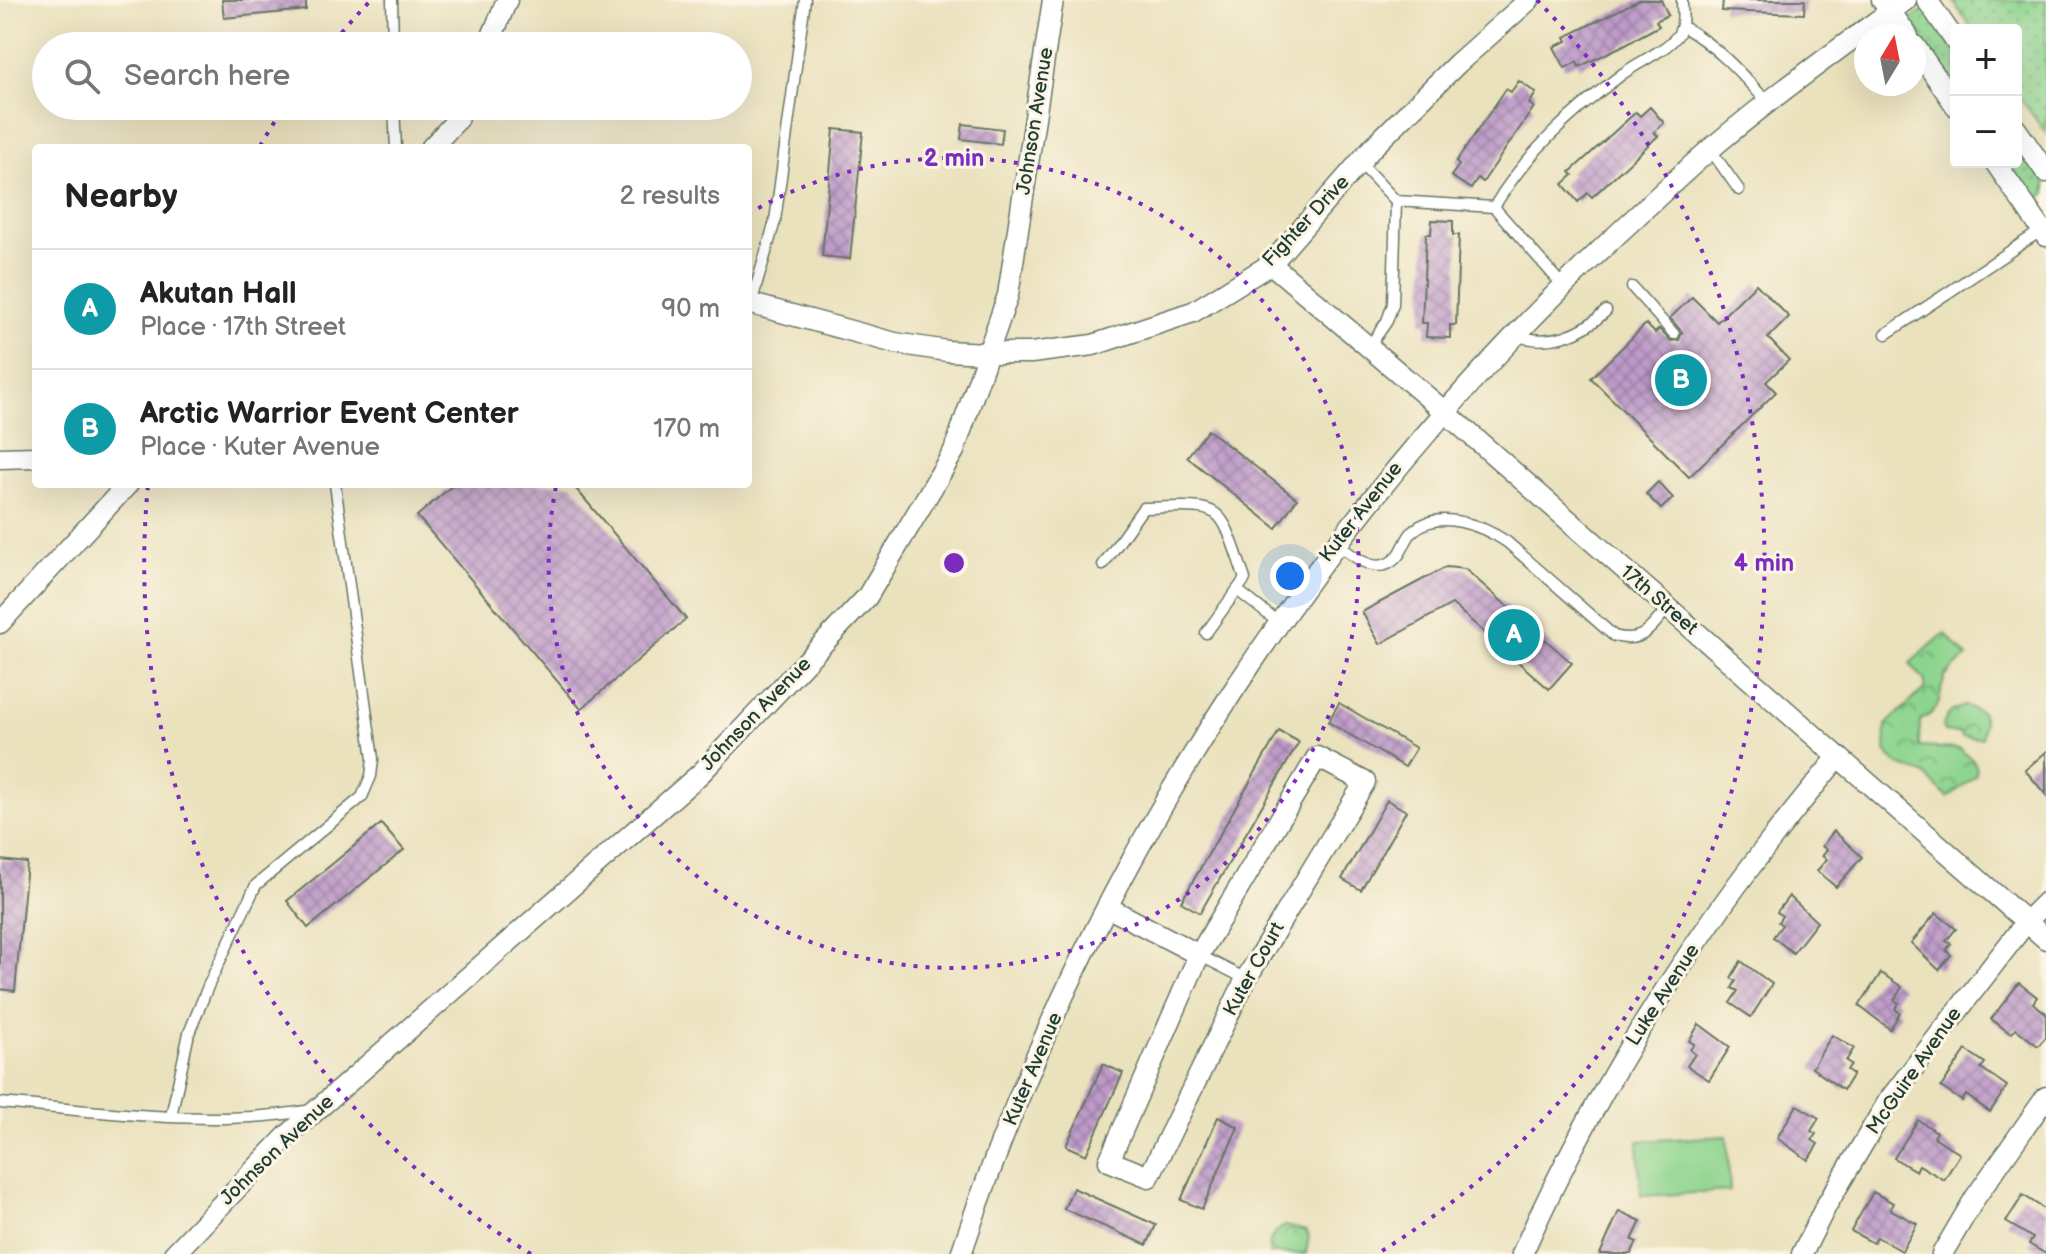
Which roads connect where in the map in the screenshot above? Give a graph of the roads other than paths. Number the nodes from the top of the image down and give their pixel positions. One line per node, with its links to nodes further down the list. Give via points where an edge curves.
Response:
1 (392, 0): 11 (lane)
2 (507, 0): 12 (street)
3 (805, 0): 33 (lane, via 775,221)
4 (1053, 0): 40 (street, Johnson Avenue, via 1008,295)
5 (1529, 0): 23 (street, Fighter Drive)
6 (1682, 0): 10 (lane)
7 (1927, 0): 13 (street)
8 (1893, 4): 9 (street); 16 (street, Kuter Avenue)
9 (1902, 24)
10 (1682, 26): 16 (lane, via 1729,59); 28 (lane, via 1677,36 1542,141)
11 (393, 32)
12 (494, 32)
13 (1950, 33)
14 (1926, 69): 15 (street)
15 (1950, 99)
16 (1768, 103): 22 (street, Kuter Avenue)
17 (395, 120): 20 (lane)
18 (457, 120): 21 (street)
19 (2022, 138): 25 (street)
20 (396, 144)
21 (435, 144)
22 (1710, 149): 26 (lane); 31 (street, Kuter Avenue)
23 (1360, 163): 27 (lane); 30 (street, Fighter Drive)
24 (1999, 168): 29 (street)
25 (2046, 172)
26 (1739, 190)
27 (1396, 201): 28 (lane); 39 (lane, via 1393,304)
28 (1494, 207): 31 (lane)
29 (2045, 231): 37 (lane)
30 (1271, 264): 39 (street, 17th Street); 40 (street, Fighter Drive, via 1193,312 1145,329 1093,345)
31 (1563, 286): 38 (street, Kuter Avenue)
32 (1632, 287): 36 (lane)
33 (752, 296)
34 (752, 304): 40 (street, Fighter Drive, via 895,343)
35 (1606, 311): 38 (lane, via 1588,328 1564,337)
36 (1674, 334)
37 (1886, 334)
38 (1513, 335): 41 (street, Kuter Avenue)
39 (1369, 347): 41 (street, 17th Street)
40 (986, 353): 62 (street, Johnson Avenue, via 954,451 867,597 701,773)
41 (1445, 412): 46 (street, Kuter Avenue); 49 (street, 17th Street)
42 (32, 457): 43 (street)
43 (0, 458)
44 (124, 488): 50 (street)
45 (336, 488): 63 (lane, via 373,759 371,776 362,797 256,885 189,1033)
46 (1336, 543): 49 (lane, via 1366,565 1378,567 1397,557 1412,532 1449,520 1507,542 1614,636 1639,638); 51 (street, Kuter Avenue)
47 (1103, 565): 48 (lane, via 1143,508 1204,506 1217,512 1227,526 1245,579)
48 (1237, 590): 51 (lane); 52 (lane)
49 (1668, 608): 53 (street, 17th Street)
50 (0, 623)
51 (1279, 623): 55 (street, Kuter Avenue, via 1202,740)
52 (1206, 633)
53 (1838, 757): 56 (street, 17th Street); 66 (street, Luke Avenue, via 1708,925 1649,1015 1570,1153)
54 (2046, 902): 56 (street, McGuire Avenue)
55 (1107, 907): 58 (street); 65 (street, Kuter Avenue, via 1019,1096)
56 (2027, 921): 57 (street, 17th Street); 67 (street, McGuire Avenue, via 1889,1100)
57 (2046, 939)
58 (1199, 955): 59 (lane); 59 (street, Kuter Court, via 1109,1161 1149,1177); 59 (street, Kuter Court, via 1317,757 1365,782)
59 (1246, 979)
60 (2046, 1097): 68 (street)
61 (0, 1103): 63 (lane)
62 (317, 1109): 63 (lane, via 276,1116); 64 (street, Johnson Avenue)
63 (171, 1116)
64 (174, 1254)
65 (961, 1254)
66 (1522, 1254)
67 (1802, 1254)
68 (1942, 1254)

